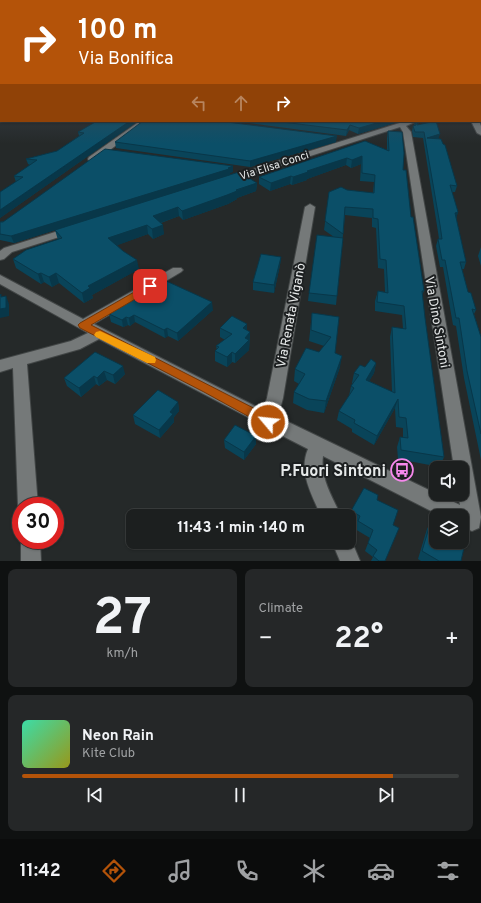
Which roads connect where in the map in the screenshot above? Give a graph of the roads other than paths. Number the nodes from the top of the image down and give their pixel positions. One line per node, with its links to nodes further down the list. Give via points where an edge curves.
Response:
1 (144, 122): 7 (street)
2 (476, 122): 4 (street)
3 (408, 123): 6 (street, Via Elisa Conci); 27 (street, Via Dino Sintoni, via 407,132)
4 (481, 133)
5 (338, 138): 6 (street)
6 (354, 140): 11 (street, Via Elisa Conci)
7 (104, 150): 8 (street); 9 (street)
8 (120, 152)
9 (86, 163)
10 (231, 168): 11 (street)
11 (255, 171): 12 (street, Via Elisa Conci)
12 (217, 183)
13 (310, 207): 22 (street, Via Renata Viganò, via 275,398)
14 (83, 226): 15 (street)
15 (3, 252)
16 (177, 270): 18 (street)
17 (0, 279): 18 (street)
18 (83, 325): 19 (street)
19 (98, 334): 20 (street, via 75,345); 22 (street, via 209,389)
20 (20, 360): 21 (street); 24 (street)
21 (0, 366)
22 (268, 422): 23 (street)
23 (318, 447): 25 (street, via 313,454 312,465); 26 (street)
24 (28, 497)
25 (328, 509)
26 (446, 509)
27 (467, 509)
28 (30, 549): 30 (street)
29 (345, 549): 31 (street)
30 (31, 561)
31 (350, 561)

